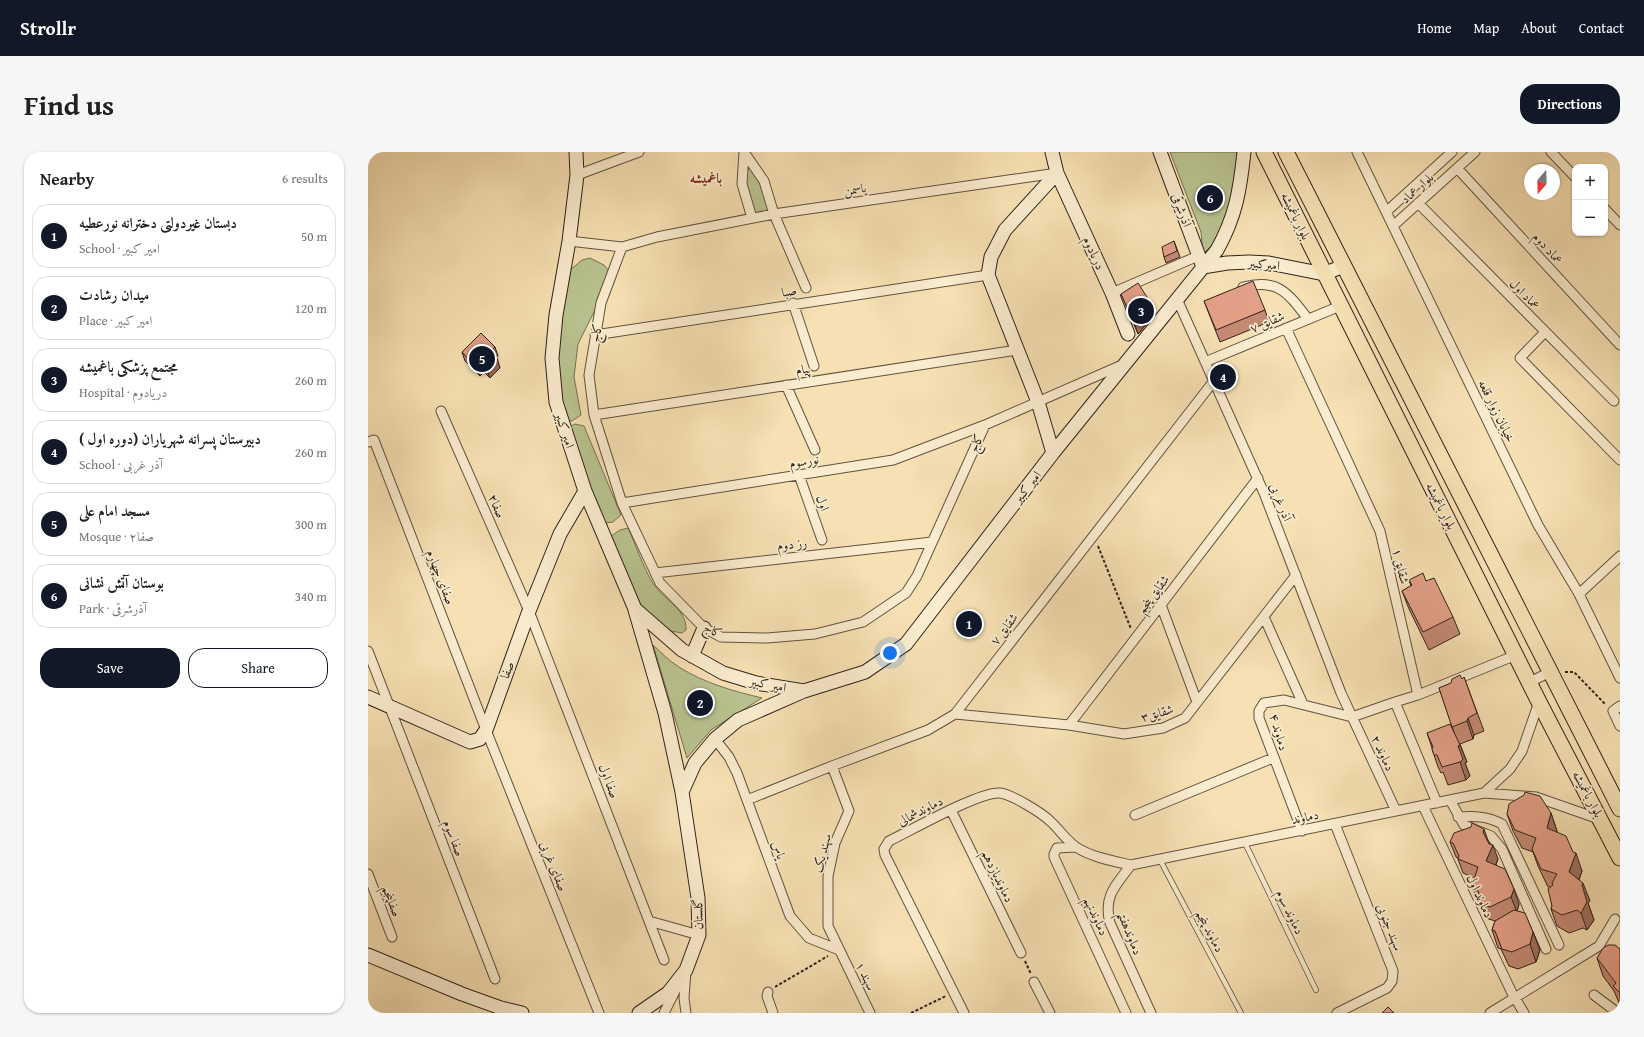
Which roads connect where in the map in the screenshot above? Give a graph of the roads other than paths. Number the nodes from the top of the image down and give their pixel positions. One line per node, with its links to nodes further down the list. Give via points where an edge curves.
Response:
1 (576, 152): 16 (main road, امیر کبیر)
2 (639, 152): 16 (street)
3 (744, 152): 20 (street, via 764,181); 21 (street, via 742,184)
4 (1052, 152): 14 (main road)
5 (1160, 152): 26 (main road, آذرشرقی)
6 (1244, 152): 26 (main road, امیر کبیر, via 1240,192 1229,228 1217,250)
7 (1264, 152): 29 (main road, بلوار باغمیشه)
8 (1286, 152): 27 (main road, بلوار باغمیشه)
9 (1357, 152): 18 (street, خیابان زوار قلعه)
10 (1452, 152): 18 (street, بلوار عماد)
11 (1475, 152): 13 (street, بلوار عماد)
12 (1551, 152): 15 (street)
13 (1457, 168): 17 (street, بلوار عماد); 41 (street, عماد دوم)
14 (1057, 173): 20 (street, یاسمن); 28 (main road, via 1005,230 991,257); 32 (main road, دریادوم)
15 (1572, 174)
16 (577, 175): 24 (main road, امیر کبیر)
17 (1418, 204): 23 (street, بلوار عماد); 38 (street, عماد اول)
18 (1386, 212): 23 (street, خیابان زوار قلعه)
19 (1608, 212): 22 (street)
20 (774, 214): 21 (street, یاسمن); 30 (street)
21 (752, 218): 25 (street, یاسمن, via 657,237)
22 (1620, 225)
23 (1393, 226): 66 (street, خیابان زوار قلعه, via 1538,526)
24 (569, 241): 25 (street); 59 (main road, امیر کبیر, via 556,315 552,358 556,402)
25 (622, 247): 40 (street, کاج, via 601,303)
26 (1201, 262): 29 (main road, امیرکبیر, via 1269,263); 32 (street); 33 (main road, امیر کبیر)
27 (1343, 266): 29 (main road); 75 (main road, بلوار باغمیشه)
28 (988, 274): 34 (street, صبا); 42 (main road)
29 (1324, 274): 35 (main road, بلوار باغمیشه)
30 (806, 288)
31 (1235, 290): 36 (street, via 1256,284 1272,286 1288,293)
32 (1112, 293): 39 (main road, دریادوم)
33 (1177, 299): 43 (street, آذر غربی); 44 (main road, امیر کبیر)
34 (793, 303): 40 (street, صبا); 45 (street)
35 (1340, 306): 36 (street, شقایق ۷); 73 (main road, بلوار باغمیشه)
36 (1308, 319): 37 (street, شقایق ۷)
37 (1286, 328): 43 (street, شقایق ۷); 79 (street, شقایق ۱, via 1380,531)
38 (1545, 332): 49 (street, عماد اول); 56 (street, via 1520,358)
39 (1128, 334)
40 (595, 335): 51 (street, کاج, via 589,375)
41 (1620, 345)
42 (1017, 350): 47 (street, پیام); 48 (main road)
43 (1205, 362): 46 (street, آذر غربی)
44 (1125, 364): 48 (street, کاج); 55 (main road, امیر کبیر)
45 (814, 366)
46 (1213, 382): 58 (street, آذر غربی); 88 (street, شقایق ۷)
47 (786, 385): 51 (street, پیام); 54 (street)
48 (1038, 402): 52 (street, کاج); 55 (main road)
49 (1614, 402)
50 (441, 412): 69 (street, صفا۲)
51 (594, 415): 60 (street, کاج)
52 (985, 425): 57 (street, نورسوم, via 893,460); 62 (street, کاج)
53 (368, 442): 92 (street, صفای چهارم, via 374,440)
54 (815, 450)
55 (1053, 453): 78 (main road, امیر کبیر, via 906,644 865,672)
56 (1620, 460)
57 (799, 475): 60 (street, نورسوم); 61 (street, اول)
58 (1258, 478): 65 (street, آذر غربی); 67 (street, شقایق پنجم)
59 (585, 491): 68 (main road, امیر کبیر); 69 (main road, صفا, via 560,534)
60 (622, 503): 64 (street, کاج)
61 (822, 540)
62 (932, 542): 64 (street, رز دوم); 71 (street, کاج, via 906,594 863,622 816,634 767,638 721,637)
63 (1620, 557): 66 (street)
64 (655, 573): 71 (street, کاج, via 660,583)
65 (1296, 575): 70 (street, شقایق۳); 89 (street, آذر غربی)
66 (1579, 594): 76 (street, خیابان زوار قلعه)
67 (1161, 606): 81 (street); 90 (street, شقایق پنجم)
68 (635, 609): 74 (main road, امیر کبیر); 96 (main road, گلستان, via 665,713)
69 (529, 611): 92 (main road, صفا); 117 (street, صفا اول)
70 (1264, 617): 81 (street, شقایق۳); 84 (street)
71 (704, 628): 74 (main road)
72 (368, 651): 85 (street, صفا سوم)
73 (1516, 655): 77 (main road, بلوار باغمیشه); 79 (street)
74 (692, 656): 78 (main road, امیر کبیر, via 723,673 756,683)
75 (1550, 672): 77 (street); 102 (main road, بلوار باغمیشه)
76 (1620, 678)
77 (1530, 682): 83 (main road, بلوار باغمیشه)
78 (804, 691): 93 (main road, via 738,720)
79 (1418, 695): 82 (street)
80 (368, 697): 85 (main road)
81 (1198, 702): 90 (street, شقایق۳, via 1185,718 1162,728 1124,734)
82 (1395, 702): 89 (street); 100 (street)
83 (1539, 702): 97 (street, via 1522,751 1510,769); 107 (main road, بلوار باغمیشه)
84 (1303, 704): 89 (street, دماوند ۴); 94 (street, دماوند ۴, via 1284,700 1264,703 1259,718)
85 (389, 706): 92 (main road, via 470,742 480,739); 127 (street, صفا سوم)
86 (1616, 709): 91 (street)
87 (1364, 712): 89 (street)
88 (955, 714): 90 (street, شقایق۳); 95 (street, شقایق ۷, via 928,730)
89 (1352, 717): 104 (street, دماوند ۲)
90 (1069, 725)
91 (1620, 726)
92 (486, 730): 135 (street, صفای غربی)
93 (716, 739): 96 (main road, via 695,763); 98 (street, یاس, via 737,773)
94 (1273, 758): 105 (street); 109 (street, دماوند ۴)
95 (832, 766): 98 (street, شقایق ۷); 122 (street, سهند یک, via 849,811 835,843 828,876 828,926)
96 (682, 792): 118 (main road, گلستان, via 698,898)
97 (1484, 793): 99 (street, دماوند); 107 (street, دماوند, via 1536,797)
98 (747, 800): 122 (street, یاس, via 790,916 809,938)
99 (1450, 800): 100 (street, دماوند); 106 (street)
100 (1437, 803): 101 (street, دماوند)
101 (1423, 806): 104 (street, دماوند); 132 (street, دماوند اول)
102 (1620, 809)
103 (951, 810): 111 (street, دماوندشمالی, via 989,794 1001,793 1050,820); 123 (street, دماوندیازدهم); 141 (street, دماوندشمالی, via 889,841 884,849)
104 (1396, 811): 108 (street, دماوند)
105 (1135, 815)
106 (1458, 817): 120 (street, via 1489,818 1502,824); 121 (street, via 1464,826 1491,836 1502,850)
107 (1601, 820): 113 (main road, بلوار باغمیشه)
108 (1335, 824): 109 (street, دماوند); 146 (street, سهند جنوبی, via 1393,971 1392,981 1387,988)
109 (1302, 831): 110 (street, دماوند)
110 (1245, 843): 112 (street, دماوند); 129 (lane, دماوند سوم)
111 (1076, 847): 114 (street, دماوندشمالی, via 1103,858); 143 (street, دماوندنهم, via 1057,848 1054,857)
112 (1159, 858): 114 (street, دماوند); 145 (lane, دماوند پنجم)
113 (1620, 858)
114 (1131, 865): 144 (street, دماوندهفتم, via 1112,890 1107,912)
115 (368, 874): 119 (street, صفاپنجم)
116 (1614, 919): 132 (street, via 1599,946)
117 (649, 921): 118 (street); 125 (street, صفا اول)
118 (698, 934): 126 (main road, گلستان)
119 (392, 937)
120 (1559, 944)
121 (1546, 949)
122 (839, 950): 140 (street, سهند ۱)
123 (1021, 953)
124 (368, 955): 133 (main road)
125 (664, 960)
126 (686, 970): 136 (main road, گلستان, via 668,993); 137 (street); 138 (street)
127 (495, 979)
128 (1034, 982): 142 (street)
129 (1316, 990)
130 (768, 992): 139 (street)
131 (1594, 995): 149 (street)
132 (1514, 997): 147 (street); 148 (street, دماوند اول)
133 (502, 1011): 134 (main road)
134 (522, 1013)
135 (599, 1013)
136 (639, 1013)
137 (664, 1013)
138 (686, 1013)
139 (773, 1013)
140 (870, 1013)
141 (964, 1013)
142 (1050, 1013)
143 (1126, 1013)
144 (1151, 1013)
145 (1241, 1013)
146 (1337, 1013)
147 (1490, 1013)
148 (1524, 1013)
149 (1618, 1013)

